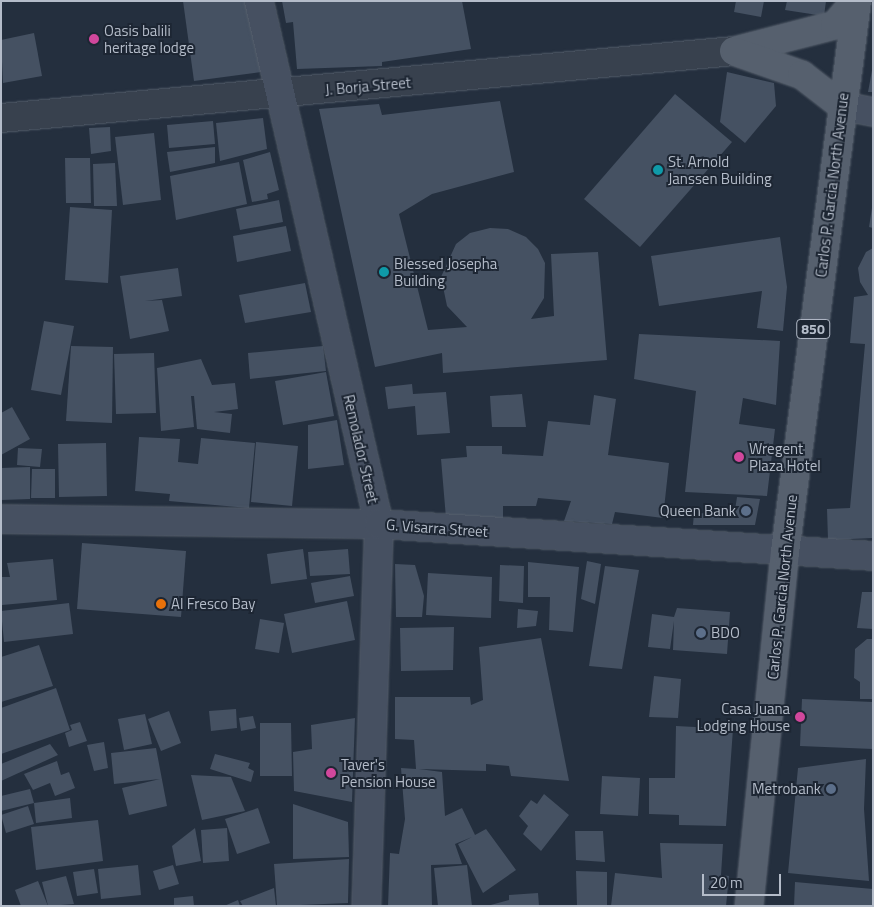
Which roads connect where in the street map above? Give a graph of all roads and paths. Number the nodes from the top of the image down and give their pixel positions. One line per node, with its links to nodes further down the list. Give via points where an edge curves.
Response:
1 (260, 1): 4 (street, Remolador Street)
2 (856, 1): 3 (main road, via 835,25 796,38); 5 (main road, Carlos P. Garcia North Avenue / 850)
3 (734, 51): 4 (street, J. Borja Street); 5 (main road, via 802,75)
4 (278, 94): 7 (street, J. Borja Street); 9 (street, Remolador Street)
5 (842, 106): 6 (street); 10 (main road, Carlos P. Garcia North Avenue / 850)
6 (873, 112)
7 (1, 118)
8 (1, 519): 9 (street, G. Visarra Street)
9 (379, 524): 10 (street, G. Visarra Street); 12 (street, Remolador Street)
10 (785, 552): 11 (street, G. Visarra Street); 13 (main road, Carlos P. Garcia North Avenue / 850)
11 (873, 556)
12 (366, 906)
13 (749, 906)

